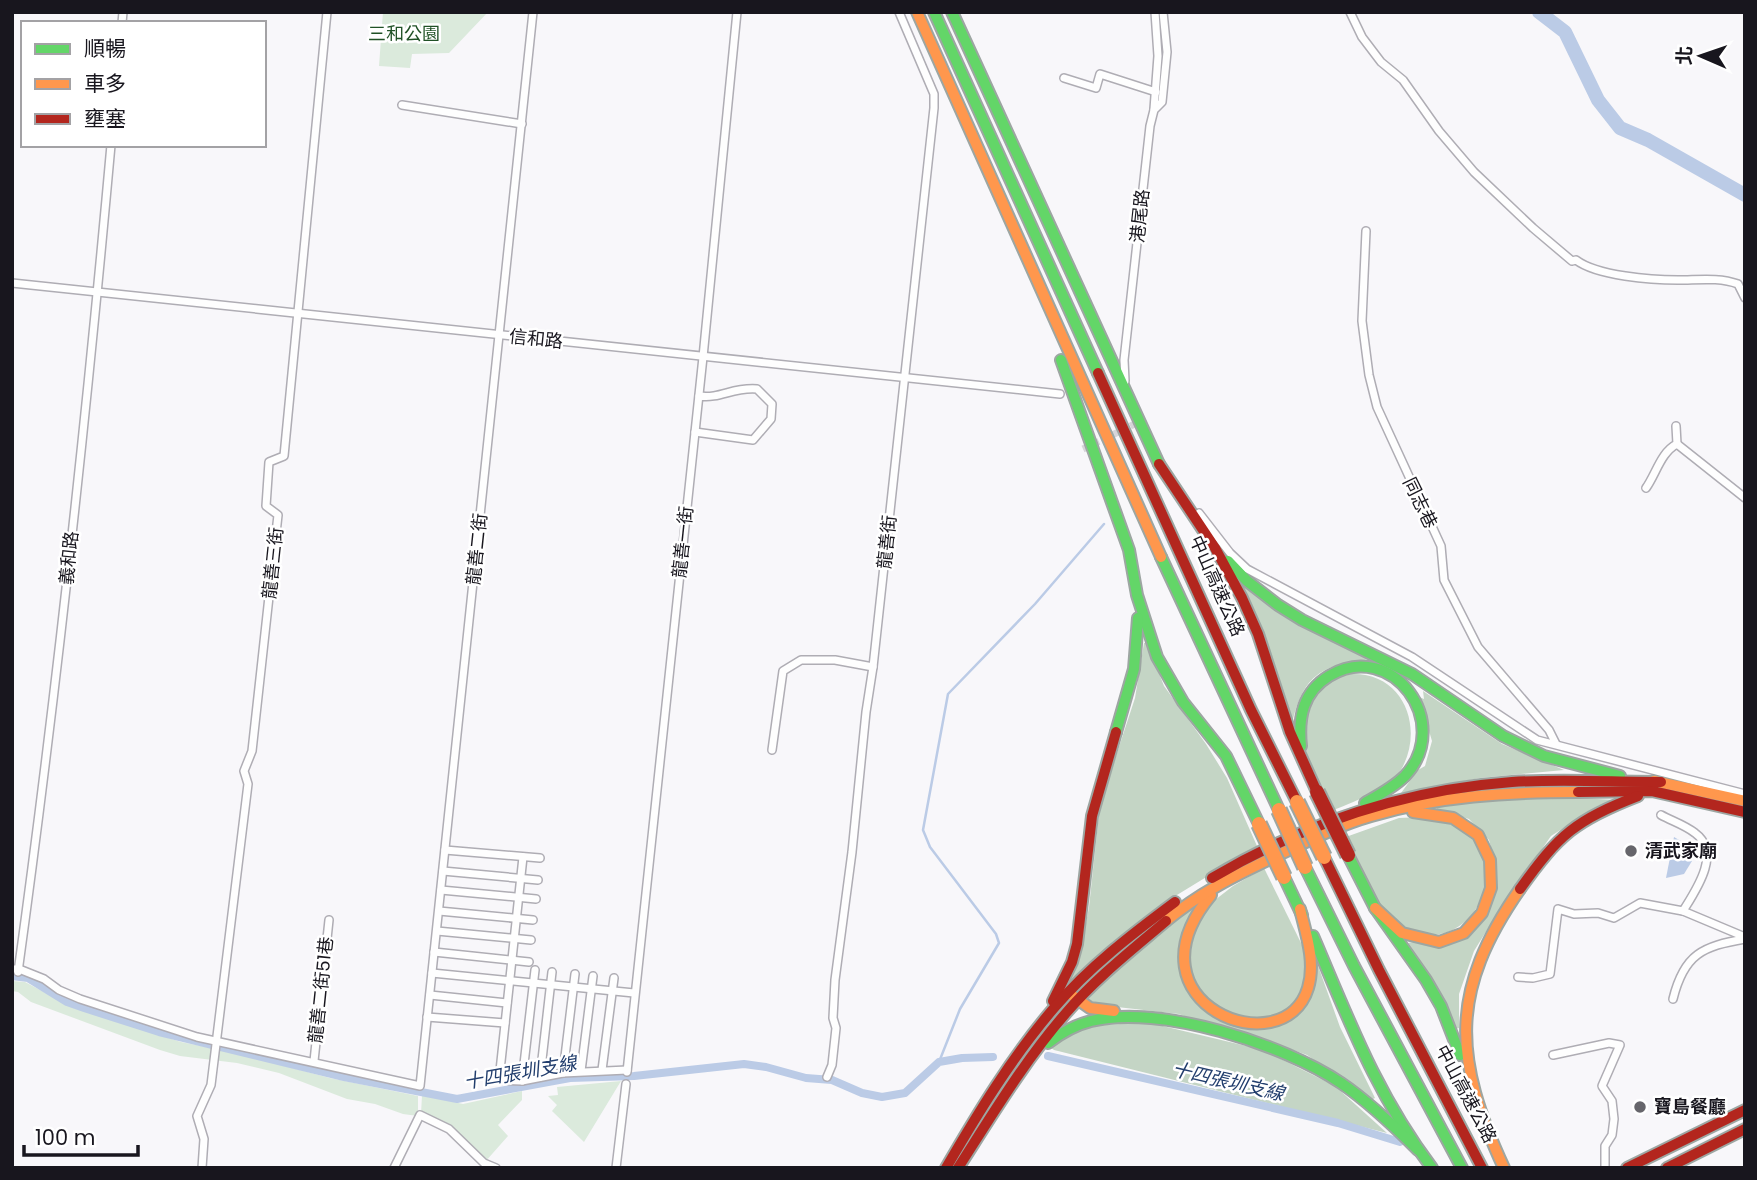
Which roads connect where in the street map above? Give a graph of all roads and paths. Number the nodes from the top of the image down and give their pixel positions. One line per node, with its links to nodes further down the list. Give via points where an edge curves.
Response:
1 (327, 12): 22 (street, 龍善三街)
2 (533, 12): 15 (street, 龍善二街)
3 (737, 12): 24 (street, 龍善一街)
4 (899, 12): 25 (street, 龍善街, via 933,94 934,108)
5 (917, 12): 17 (main road, 中山高速公路)
6 (934, 12): 117 (main road, 中山高速公路, bridge, via 1251,710 1378,970)
7 (952, 12): 33 (main road, via 1154,457)
8 (1155, 12): 12 (street)
9 (1163, 12): 14 (street, 港尾路, via 1167,52 1162,102)
10 (1350, 12): 21 (street, via 1381,62 1403,80 1474,172 1572,261 1626,275 1726,279 1738,284)
11 (1065, 78): 12 (street, via 1096,88 1100,74)
12 (1156, 92): 14 (street)
13 (402, 105): 15 (street)
14 (1154, 110): 36 (street, 港尾路, via 1124,360 1125,387 1163,461 1247,569 1412,657 1537,740)
15 (522, 124): 23 (street, 龍善二街)
16 (111, 147): 20 (street, 義和路)
17 (999, 196): 34 (main road, via 1119,520); 116 (main road, 中山高速公路, bridge, via 1305,867)
18 (1366, 231): 36 (street, 同志巷, via 1362,321 1377,407 1441,546 1444,580 1478,647)
19 (12, 283): 20 (street, 信和路)
20 (97, 292): 22 (street, 信和路); 70 (street, 義和路, via 51,724)
21 (1745, 298)
22 (299, 314): 23 (street, 信和路); 93 (street, 龍善三街, via 284,456 269,462 266,506 278,514)
23 (499, 335): 24 (street, 信和路); 46 (street, 龍善二街)
24 (703, 357): 25 (street, 信和路); 27 (street, 龍善一街)
25 (904, 378): 26 (street, 信和路); 35 (street, 龍善街)
26 (1060, 394)
27 (699, 396): 29 (street, 龍善一街); 29 (street, via 714,398 742,388 757,389 772,404 771,419 753,440)
28 (1676, 426): 30 (street)
29 (695, 432): 84 (street, 龍善一街)
30 (1677, 444): 31 (street); 32 (street)
31 (1646, 488)
32 (1745, 498)
33 (1215, 548): 38 (main road, via 1258,634); 39 (main road, via 1278,605 1412,674 1503,736 1565,763)
34 (1137, 595): 57 (main road, bridge, via 1169,681 1226,756); 91 (main road, via 1137,658 1092,815 1077,944)
35 (873, 667): 37 (street, via 801,660 783,671); 101 (street, 龍善街, via 835,979 832,1065)
36 (1557, 744): 40 (street)
37 (772, 750)
38 (1304, 765): 42 (main road, via 1300,738 1306,696 1327,675 1339,668 1371,667 1389,673 1410,690 1423,722 1424,738 1416,761 1391,787); 56 (main road, bridge)
39 (1657, 786): 41 (main road); 42 (main road, via 1512,782 1432,791); 43 (main road); 45 (main road, via 1527,792 1432,802); 103 (main road, via 1582,821 1565,834 1537,865 1495,928 1468,996 1464,1036)
40 (1745, 794)
41 (1745, 801)
42 (1350, 812): 86 (main road, via 1240,860 1173,904 1111,952)
43 (1745, 812)
44 (1661, 815): 59 (street, via 1696,833 1705,846 1700,883)
45 (1370, 816): 51 (main road); 56 (main road, via 1417,811 1454,817 1484,842 1494,870 1482,915 1452,938 1426,941 1407,936)
46 (445, 850): 47 (street); 49 (street, 龍善二街)
47 (523, 857): 48 (street); 50 (street)
48 (540, 858)
49 (443, 871): 50 (street); 53 (street, 龍善二街)
50 (520, 878): 52 (street); 54 (street)
51 (1230, 878): 57 (main road, via 1193,917 1181,959 1195,994 1229,1018 1269,1023 1296,1008 1306,994 1310,952); 86 (main road, via 1182,908)
52 (538, 880)
53 (441, 890): 54 (street); 58 (street, 龍善二街)
54 (518, 897): 55 (street); 60 (street)
55 (536, 899)
56 (1375, 908): 103 (main road, via 1441,1006)
57 (1300, 909): 108 (main road, via 1358,1046)
58 (439, 911): 60 (street); 63 (street, 龍善二街)
59 (1683, 911): 64 (street); 76 (street, via 1640,903 1614,918 1558,909 1550,974)
60 (516, 919): 62 (street); 65 (street)
61 (329, 920): 95 (street, 龍善二街51巷)
62 (533, 920)
63 (437, 931): 65 (street); 67 (street, 龍善二街)
64 (1745, 938): 87 (street, via 1700,951 1678,981)
65 (514, 939): 66 (street); 68 (street)
66 (531, 940)
67 (434, 952): 68 (street); 73 (street, 龍善二街)
68 (512, 961): 69 (street); 78 (street)
69 (529, 962)
70 (16, 970): 93 (street, 義和路, via 80,999)
71 (535, 970): 79 (street)
72 (552, 972): 80 (street)
73 (432, 973): 78 (street); 85 (street, 龍善二街)
74 (575, 974): 81 (street)
75 (593, 976): 82 (street)
76 (1518, 977)
77 (614, 978): 83 (street)
78 (510, 981): 79 (street); 88 (street)
79 (533, 983): 80 (street); 102 (street)
80 (551, 985): 81 (street); 100 (street)
81 (573, 987): 82 (street); 99 (street)
82 (591, 989): 83 (street); 98 (street)
83 (612, 991): 84 (street); 97 (street)
84 (635, 993): 97 (street, 龍善一街, via 627,1071)
85 (430, 995): 88 (street); 89 (street, 龍善二街)
86 (1073, 996): 91 (main road); 92 (main road, via 1090,1008 1164,1015); 96 (main road)
87 (1673, 999)
88 (507, 1003): 90 (street)
89 (428, 1017): 90 (street); 105 (street, 龍善二街)
90 (505, 1023): 102 (street, via 499,1080)
91 (1041, 1023): 113 (main road, via 996,1085)
92 (1209, 1030): 96 (main road, via 1157,1020 1097,1020 1058,1035); 108 (main road, via 1273,1048 1328,1075 1378,1112)
93 (215, 1041): 95 (street, 龍善二街51巷); 109 (street, via 211,1085 197,1116 204,1139)
94 (1553, 1055): 119 (street, via 1609,1043 1620,1045 1602,1086 1612,1101 1614,1119 1605,1146)
95 (314, 1061): 105 (street, 龍善二街51巷)
96 (1022, 1068): 114 (main road)
97 (602, 1070): 98 (street)
98 (581, 1072): 99 (street)
99 (563, 1073): 100 (street)
100 (540, 1077): 102 (street)
101 (827, 1077)
102 (522, 1081)
103 (1470, 1083): 118 (main road)
104 (626, 1084): 112 (street)
105 (421, 1086)
106 (1745, 1110): 120 (main road)
107 (1745, 1129): 121 (main road)
108 (1418, 1150): 115 (main road)
109 (202, 1168)
110 (394, 1168): 111 (street, via 420,1115 449,1129 484,1163)
111 (496, 1168)
112 (616, 1168)
113 (946, 1168)
114 (958, 1168)
115 (1432, 1168)
116 (1462, 1168)
117 (1482, 1168)
118 (1504, 1168)
119 (1605, 1168)
120 (1627, 1168)
121 (1667, 1168)

